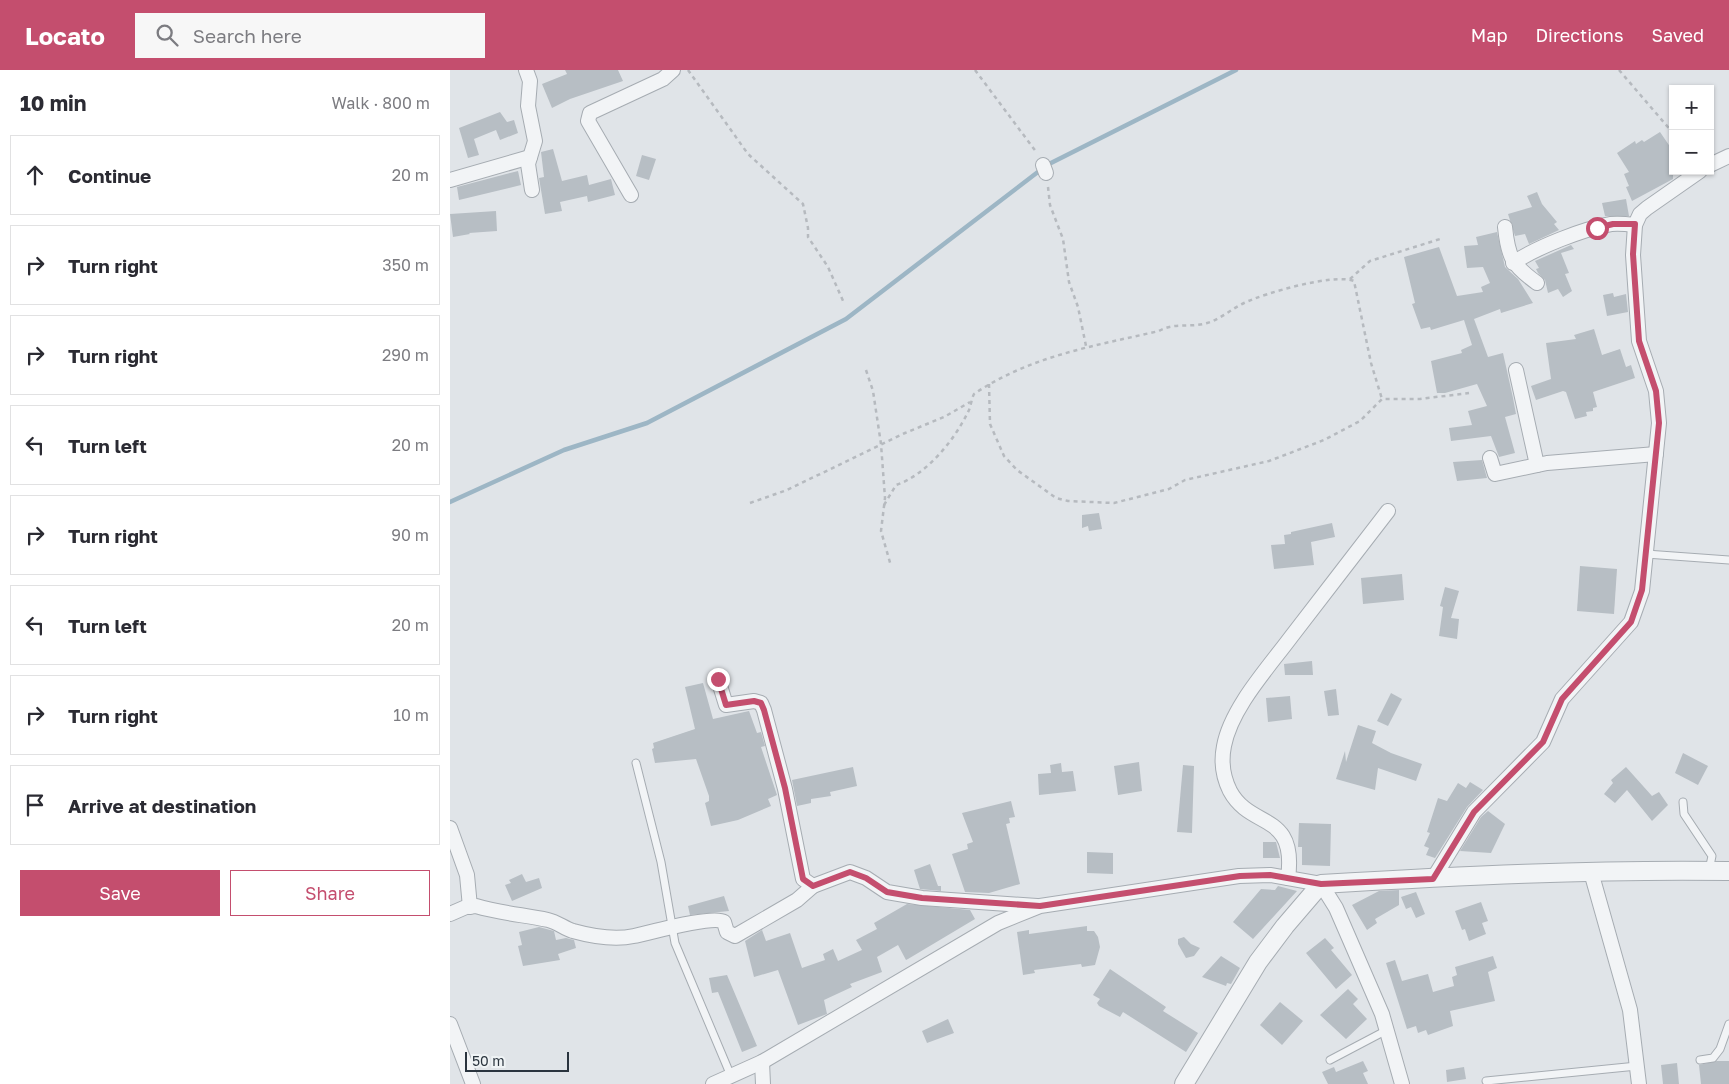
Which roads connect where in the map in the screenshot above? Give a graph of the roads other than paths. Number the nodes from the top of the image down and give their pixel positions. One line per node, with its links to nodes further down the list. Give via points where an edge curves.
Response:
1 (526, 70): 4 (street, via 530,81 528,106 535,141)
2 (673, 70): 9 (street, via 663,79 590,113 588,121)
3 (1729, 156): 5 (street)
4 (530, 157): 7 (street); 8 (street, via 528,172)
5 (1714, 163)
6 (1694, 175): 10 (street, via 1647,208)
7 (450, 180)
8 (532, 190)
9 (631, 195)
10 (1635, 224): 12 (street, via 1597,228 1545,246); 15 (street, via 1633,254 1639,341 1656,391 1659,423)
11 (1505, 227): 12 (street, via 1506,244)
12 (1513, 263): 13 (street)
13 (1537, 283)
14 (1516, 370): 17 (street)
15 (1656, 454): 17 (street); 19 (street)
16 (1490, 458): 17 (street, via 1495,474)
17 (1537, 465)
18 (1388, 511): 28 (street, via 1257,680 1224,745 1224,773 1230,790 1239,802 1275,825 1286,841 1290,860)
19 (1646, 554): 20 (lane); 29 (street, via 1642,590 1631,622 1562,699 1543,742 1474,812)
20 (1729, 560)
21 (718, 679): 31 (street, via 726,705 761,703 785,788 803,879)
22 (636, 763): 35 (lane)
23 (1683, 802): 25 (lane, via 1684,814 1712,856)
24 (450, 828): 33 (street, via 467,875)
25 (1709, 871): 26 (street); 27 (street)
26 (1729, 871)
27 (1591, 872): 29 (street); 42 (street, via 1630,1010)
28 (1288, 878): 30 (street); 32 (street, via 1240,876)
29 (1433, 879): 30 (street)
30 (1321, 884): 38 (street, via 1336,908); 48 (street, via 1258,962)
31 (813, 886): 32 (street, via 850,872 887,892 922,898); 35 (street, via 797,900 738,935 730,935 724,922 717,919)
32 (1040, 906): 41 (street, via 998,923)
33 (470, 907): 34 (street); 35 (street, via 524,915 552,921 571,930 616,937)
34 (450, 914)
35 (674, 926): 43 (lane, via 675,943)
36 (450, 1024): 45 (street)
37 (1729, 1024): 40 (lane, via 1720,1049 1713,1058)
38 (1387, 1030): 39 (lane); 49 (street)
39 (1330, 1060)
40 (1700, 1060)
41 (762, 1062): 43 (street); 47 (street)
42 (1637, 1066): 44 (lane); 50 (street)
43 (731, 1077): 46 (street)
44 (1486, 1081)
45 (473, 1084)
46 (713, 1084)
47 (763, 1084)
48 (1184, 1084)
49 (1402, 1084)
50 (1639, 1084)

